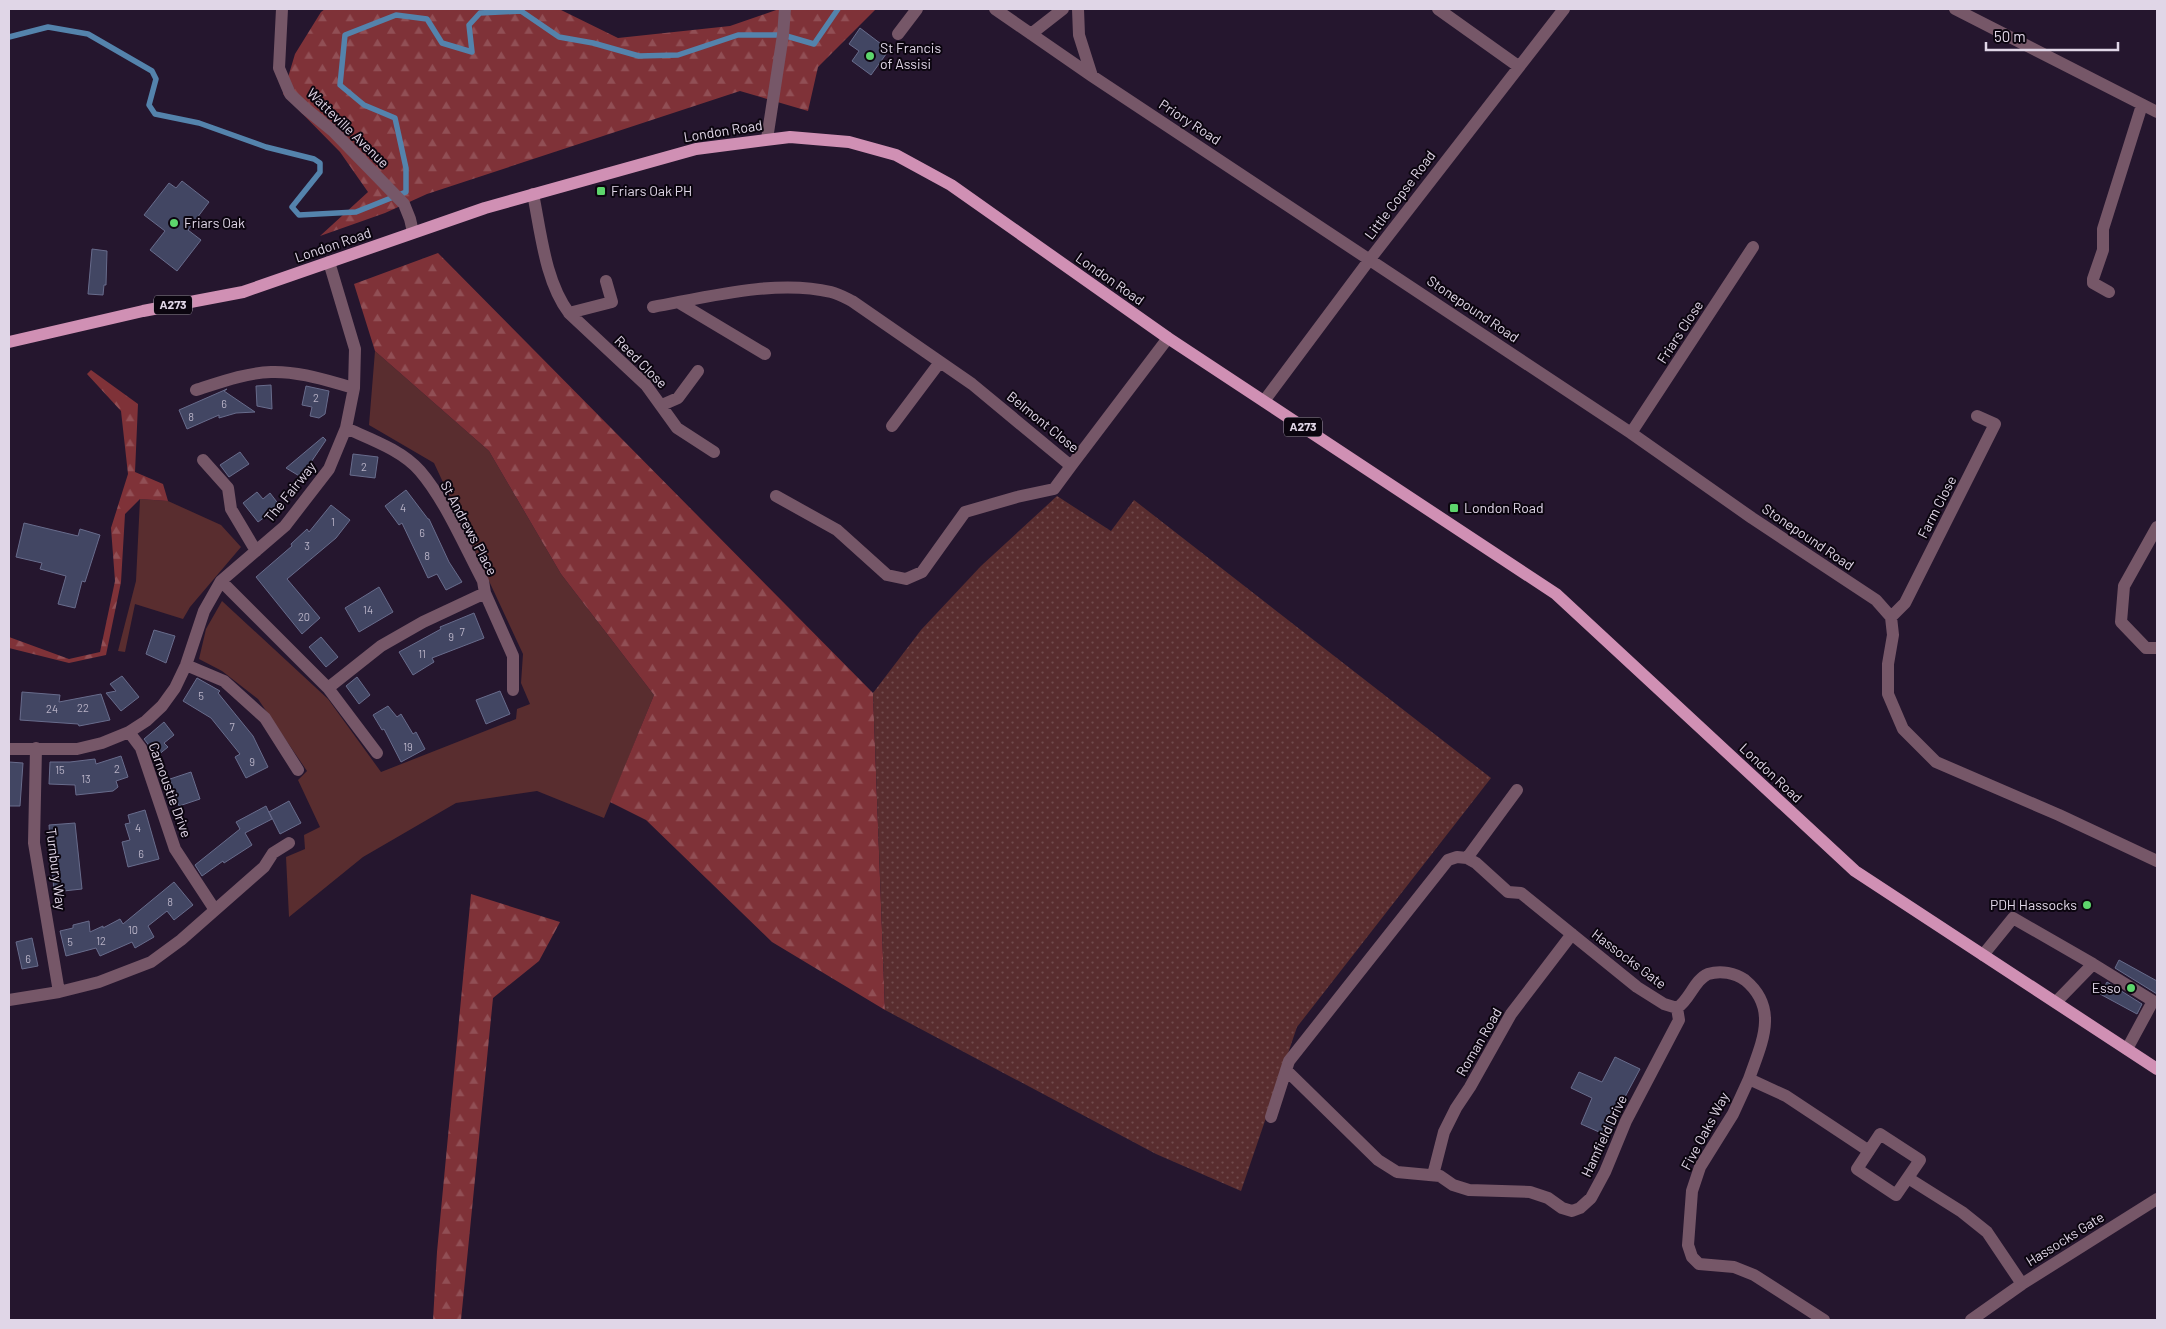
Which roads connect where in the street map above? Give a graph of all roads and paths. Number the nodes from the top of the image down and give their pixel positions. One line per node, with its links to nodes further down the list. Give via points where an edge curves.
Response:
1 (282, 9): 18 (street, Watteville Avenue, via 279,68 290,94 334,132 395,195 407,211)
2 (785, 9): 16 (street)
3 (917, 9): 10 (street)
4 (995, 9): 11 (street, Priory Road)
5 (1063, 9): 11 (street)
6 (1078, 9): 13 (street, via 1079,36)
7 (1438, 9): 12 (street)
8 (1564, 9): 12 (street, Little Copse Road)
9 (1955, 9): 14 (street)
10 (898, 34)
11 (1031, 34): 13 (street, Priory Road)
12 (1518, 66): 20 (street, Little Copse Road)
13 (1092, 76): 20 (street, Priory Road)
14 (2142, 105): 15 (street); 23 (street, via 2103,229 2103,250 2093,279 2097,287)
15 (2157, 112)
16 (767, 139): 17 (main road, London Road / A273, via 696,149); 27 (main road, London Road / A273, via 790,137 849,142 896,155 951,185)
17 (533, 194): 18 (main road, London Road / A273); 26 (street, Reed Close, via 550,272 559,301)
18 (413, 232): 21 (main road, London Road / A273)
19 (1753, 247): 39 (street, Friars Close)
20 (1370, 259): 34 (street, Little Copse Road); 39 (street, Stonepound Road)
21 (329, 262): 28 (main road, London Road / A273, via 243,292); 32 (street, The Fairway, via 355,348)
22 (606, 281): 26 (street, via 612,302)
23 (2109, 292)
24 (678, 302): 25 (street, Belmont Close); 29 (street); 30 (street, Belmont Close, via 766,288 833,292 852,301)
25 (653, 307)
26 (569, 313): 35 (street, Reed Close, via 646,385)
27 (1168, 338): 34 (main road, London Road / A273); 42 (street, Belmont Close)
28 (9, 342)
29 (765, 354)
30 (940, 362): 37 (street); 42 (street, Belmont Close, via 972,384)
31 (698, 371): 35 (street, via 678,398)
32 (354, 388): 33 (street, via 307,376 272,372 245,375); 38 (street, The Fairway)
33 (196, 390)
34 (1264, 401): 64 (main road, London Road / A273, via 1556,594 1855,871)
35 (662, 405): 40 (street, Reed Close, via 678,428)
36 (1977, 416): 48 (street, Farm Close, via 1995,424 1905,603)
37 (892, 426)
38 (346, 428): 45 (street, The Fairway, via 329,469 285,526); 47 (street, St Andrews Place, via 388,446 419,470 444,509 483,582)
39 (1632, 433): 48 (street, Stonepound Road, via 1876,600)
40 (714, 452)
41 (203, 460): 45 (street, via 228,488 231,508)
42 (1071, 466): 43 (street, via 1054,489 1016,496 965,512 922,572 906,579 887,575 837,530)
43 (776, 496)
44 (2157, 527): 49 (street, via 2124,586 2121,622 2146,648)
45 (256, 551): 46 (street, The Fairway)
46 (221, 581): 50 (street, The Fairway, via 200,620); 51 (street)
47 (485, 593): 51 (street, St Andrews Place, via 381,646); 52 (street, via 513,656)
48 (1891, 617): 61 (street, via 1893,635 1888,664 1888,694 1903,729 1936,762)
49 (2157, 648)
50 (186, 665): 53 (street, The Fairway, via 162,706 146,722); 57 (street, via 224,681 265,718)
51 (328, 688): 56 (street)
52 (513, 690)
53 (129, 732): 54 (street, The Fairway, via 77,749); 62 (street, Carnoustie Drive, via 141,748 175,849)
54 (36, 748): 55 (street, The Fairway); 66 (street, Turnbury Way, via 34,843)
55 (9, 749)
56 (377, 753)
57 (298, 770)
58 (1518, 790): 60 (street)
59 (289, 843): 62 (street, via 273,853 264,867)
60 (1468, 858): 63 (street, Hassocks Gate, via 1508,892 1521,893); 72 (street, via 1448,860 1289,1061)
61 (2157, 861)
62 (215, 910): 66 (street, via 151,962 99,982)
63 (1572, 934): 69 (street, Hassocks Gate, via 1637,987 1664,1004); 76 (street, Roman Road, via 1511,1014 1456,1108 1444,1132)
64 (1983, 955): 65 (street, via 2013,918); 68 (main road, London Road / A273)
65 (2093, 964): 68 (street); 70 (street, via 2153,1001)
66 (59, 992): 67 (street)
67 (9, 1000)
68 (2056, 1002): 70 (main road, London Road / A273)
69 (1677, 1008): 73 (street, via 1707,975 1727,972 1756,989 1765,1009 1765,1030); 76 (street, Hamfield Drive, via 1679,1020 1626,1122 1605,1172 1591,1198 1580,1208 1572,1211 1562,1208 1548,1198 1530,1192 1469,1190)
70 (2126, 1049): 71 (main road, London Road / A273)
71 (2157, 1069)
72 (1286, 1070): 74 (street); 76 (street, Hamfield Drive, via 1378,1160 1397,1172)
73 (1749, 1079): 75 (street, via 1786,1096); 80 (street, Five Oaks Way, via 1733,1114 1700,1167 1692,1191 1688,1245 1692,1257 1699,1264 1734,1268 1754,1276)
74 (1271, 1117)
75 (1869, 1151): 77 (street, via 1857,1169 1896,1195); 77 (street, via 1880,1134 1920,1160)
76 (1433, 1175)
77 (1908, 1178): 79 (street, Hassocks Gate, via 1987,1232)
78 (2157, 1200): 79 (street, Hassocks Gate)
79 (2022, 1284): 81 (street)
80 (1824, 1320)
81 (1971, 1320)

